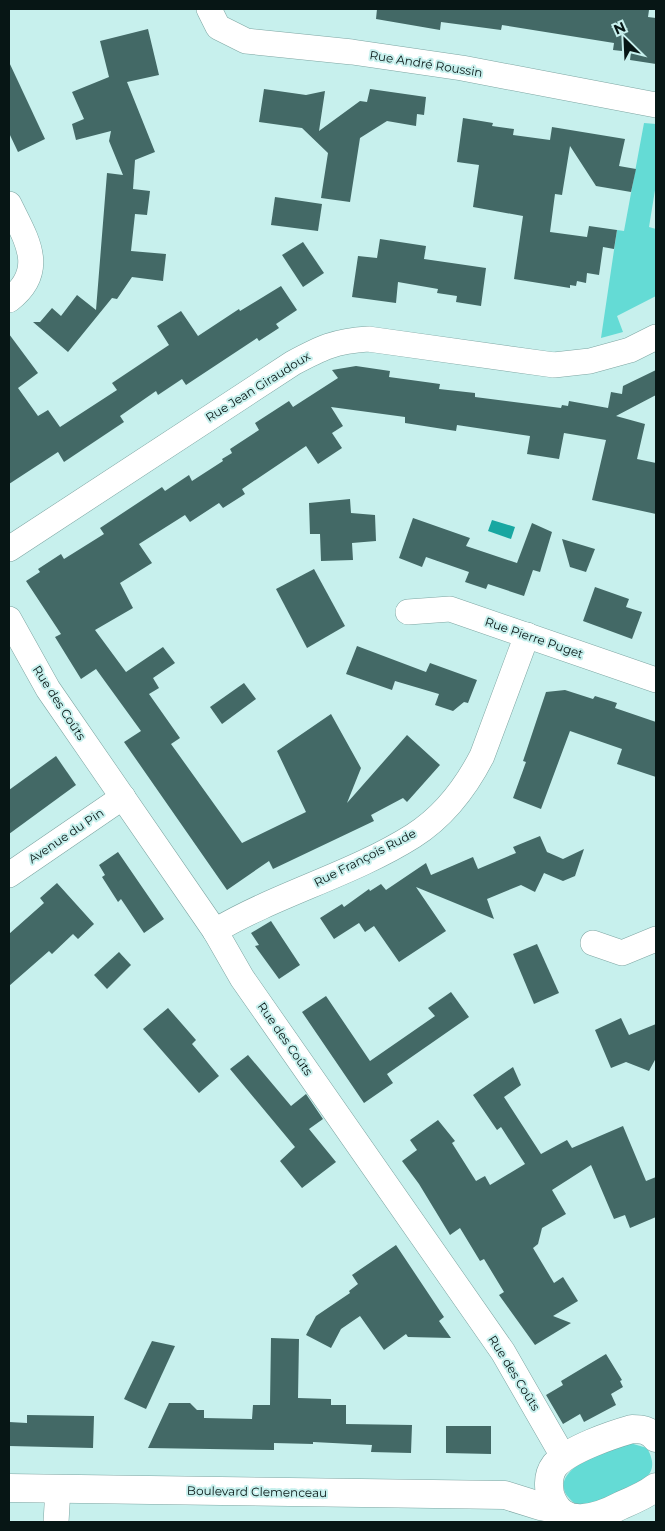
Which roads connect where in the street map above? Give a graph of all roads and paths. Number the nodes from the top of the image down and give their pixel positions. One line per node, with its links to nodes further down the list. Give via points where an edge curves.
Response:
1 (209, 9): 2 (street, Rue André Roussin, via 218,27 246,41 462,68)
2 (656, 105)
3 (9, 204): 4 (street, via 27,242 32,266 22,288)
4 (9, 300)
5 (656, 338): 6 (street, Rue Jean Giraudoux, via 630,350 590,361 554,365 368,340 343,341 293,363)
6 (9, 549)
7 (408, 612): 9 (street, Rue Pierre Puget, via 450,610)
8 (9, 619): 11 (street, Rue des Coûts, via 48,689)
9 (527, 636): 10 (street, Rue Pierre Puget); 13 (street, Rue François Rude, via 473,774 458,796 428,825 394,846)
10 (656, 680)
11 (123, 797): 12 (street, Avenue du Pin); 13 (street, Rue des Coûts)
12 (9, 875)
13 (215, 931): 18 (street, Rue des Coûts, via 242,978 503,1352)
14 (656, 939): 15 (street, via 622,953)
15 (593, 943)
16 (656, 1411): 17 (main road)
17 (644, 1434): 18 (main road, Boulevard Clemenceau, via 620,1432)
18 (558, 1464): 22 (main road, Boulevard Clemenceau); 24 (main road, via 548,1488)
19 (656, 1487): 23 (main road)
20 (9, 1488): 21 (main road, Boulevard Clemenceau)
21 (58, 1490): 22 (main road, Boulevard Clemenceau); 26 (street)
22 (506, 1495): 24 (main road, Boulevard Clemenceau)
23 (645, 1502): 25 (main road)
24 (558, 1514): 25 (main road, Boulevard Clemenceau, via 574,1520)
25 (594, 1520)
26 (56, 1522)

